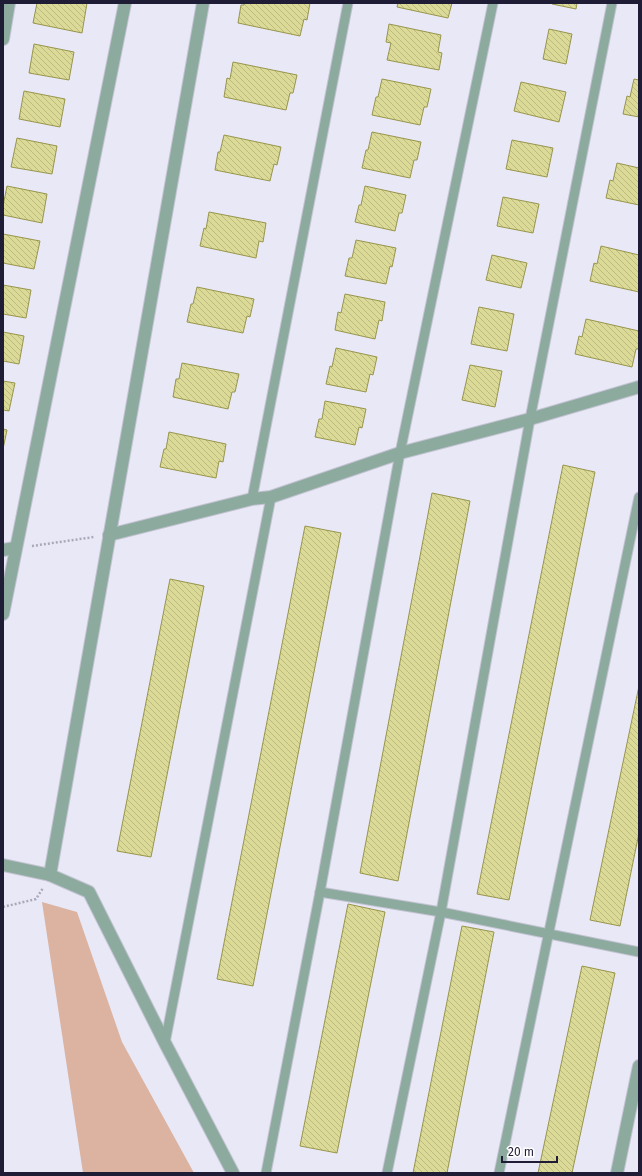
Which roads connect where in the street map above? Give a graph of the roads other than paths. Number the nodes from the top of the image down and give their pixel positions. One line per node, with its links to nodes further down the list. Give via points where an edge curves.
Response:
1 (10, 3): 7 (street)
2 (125, 3): 15 (street)
3 (203, 3): 14 (street)
4 (348, 3): 13 (lane)
5 (493, 3): 10 (lane)
6 (612, 3): 9 (lane)
7 (3, 39)
8 (639, 387): 9 (street)
9 (530, 419): 10 (street); 21 (lane)
10 (400, 453): 11 (street); 20 (lane)
11 (271, 497): 13 (street); 24 (lane)
12 (639, 497): 22 (lane)
13 (252, 499): 14 (street)
14 (109, 535): 19 (street)
15 (15, 548): 16 (street); 17 (street)
16 (3, 550)
17 (3, 614)
18 (3, 865): 19 (street)
19 (50, 875): 24 (street, via 89,892)
20 (320, 892): 21 (lane); 27 (lane)
21 (441, 912): 22 (lane); 28 (lane)
22 (549, 933): 23 (lane); 29 (lane)
23 (639, 952)
24 (165, 1043): 26 (street)
25 (639, 1066): 30 (street)
26 (233, 1173)
27 (266, 1173)
28 (387, 1173)
29 (499, 1173)
30 (617, 1173)

